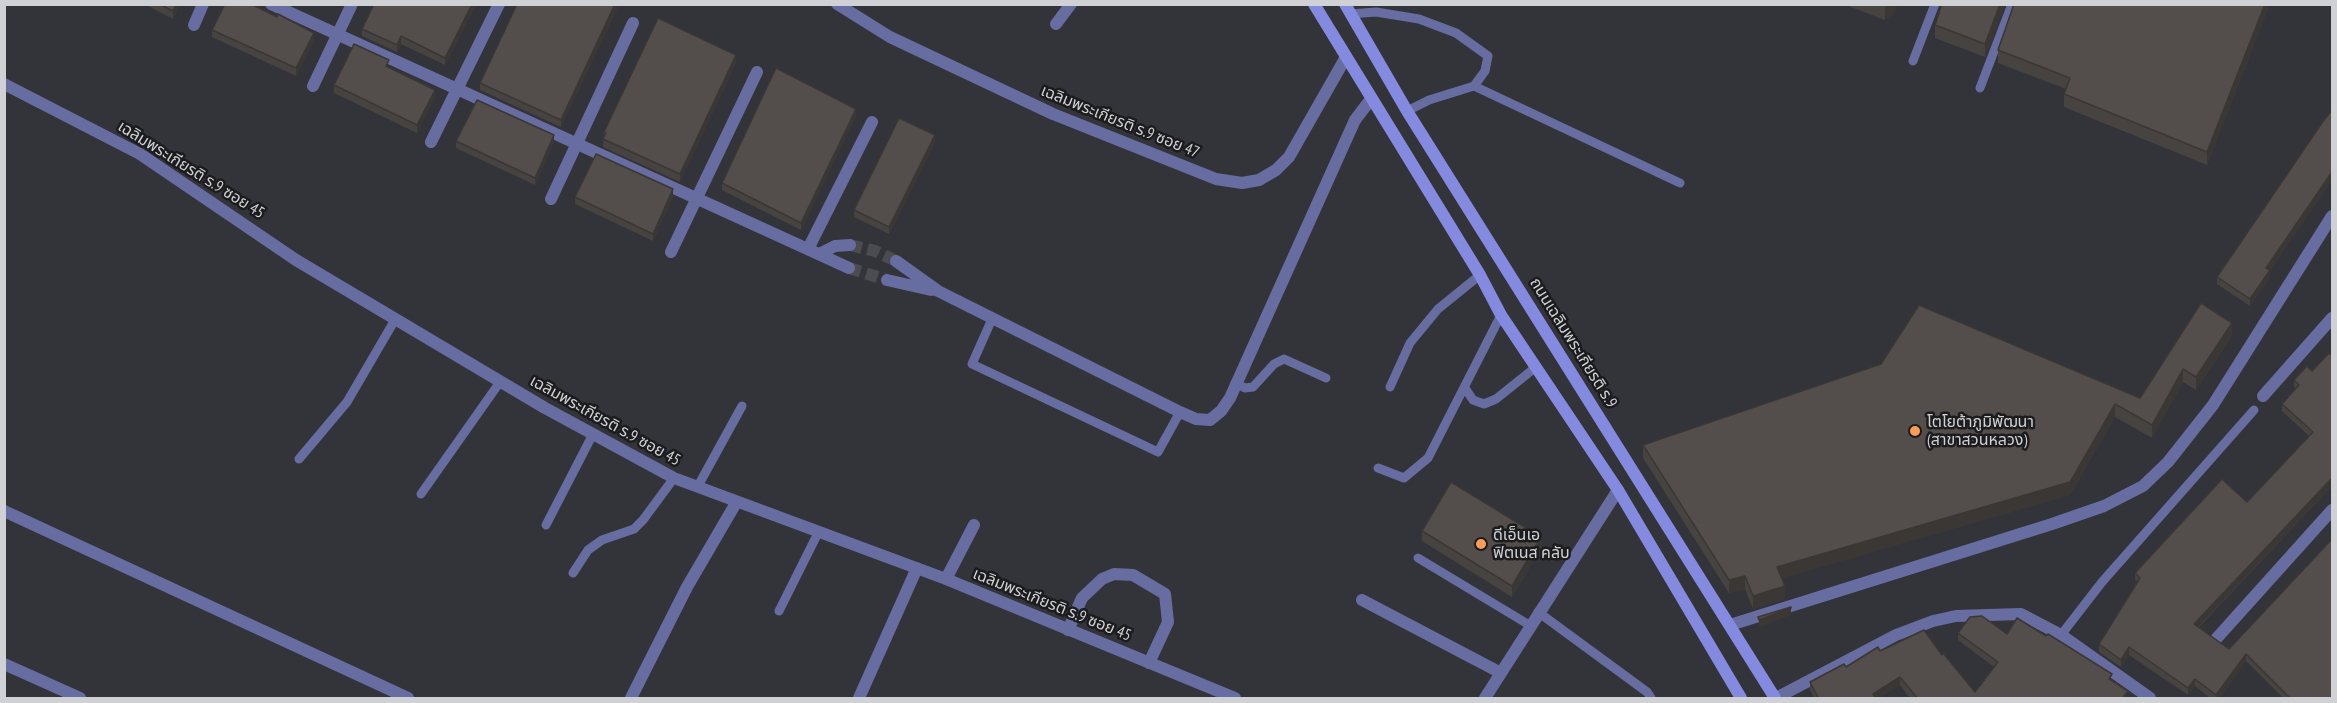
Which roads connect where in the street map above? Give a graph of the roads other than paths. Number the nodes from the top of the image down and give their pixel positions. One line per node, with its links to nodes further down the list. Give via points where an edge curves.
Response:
1 (203, 4): 13 (street)
2 (271, 4): 14 (street)
3 (352, 4): 14 (street)
4 (499, 4): 22 (street)
5 (837, 4): 15 (street, เฉลิมพระเกียรติ ร.9 ซอย 47, via 890,38 1053,114 1216,179 1242,183 1259,180 1289,157)
6 (1071, 4): 12 (street)
7 (1314, 4): 15 (main road)
8 (1935, 4): 16 (lane)
9 (2012, 4): 21 (lane)
10 (1347, 9): 20 (lane, via 1419,19 1456,33 1488,56 1485,71); 24 (main road, ถนนเฉลิมพระเกียรติ ร.9)
11 (633, 23): 27 (street)
12 (1056, 24)
13 (194, 25)
14 (337, 35): 19 (street); 22 (street)
15 (1346, 57): 23 (main road)
16 (1913, 62)
17 (757, 72): 29 (street)
18 (4, 84): 41 (street, เฉลิมพระเกียรติ ร.9 ซอย 45, via 140,154 296,260)
19 (313, 86)
20 (1473, 86): 24 (lane); 28 (lane)
21 (1980, 88)
22 (458, 90): 26 (street); 27 (street)
23 (1371, 99): 37 (main road); 47 (street, via 1355,120)
24 (1407, 111): 74 (main road, ถนนเฉลิมพระเกียรติ ร.9)
25 (872, 122): 33 (street)
26 (431, 142)
27 (576, 143): 29 (street); 30 (street)
28 (1680, 183)
29 (697, 198): 33 (street); 34 (street)
30 (551, 199)
31 (2332, 216): 74 (street, via 2213,405 2168,462 2143,486 2104,506 2052,524)
32 (850, 244): 33 (street)
33 (814, 251): 36 (street)
34 (670, 252)
35 (896, 261): 39 (street)
36 (849, 268)
37 (1480, 275): 40 (main road); 48 (lane, via 1438,309 1410,343)
38 (887, 280): 39 (street)
39 (938, 291): 42 (street)
40 (1502, 315): 44 (main road); 49 (lane)
41 (396, 318): 46 (street, เฉลิมพระเกียรติ ร.9 ซอย 45); 55 (lane, via 347,402)
42 (993, 318): 53 (street); 53 (lane, via 972,364 1158,452)
43 (2332, 318): 50 (street)
44 (1536, 367): 49 (lane, via 1484,404 1473,400); 59 (main road)
45 (1326, 378): 47 (lane, via 1284,358 1253,387)
46 (500, 382): 54 (street, เฉลิมพระเกียรติ ร.9 ซอย 45); 60 (lane)
47 (1235, 383): 53 (street, via 1230,398 1210,420)
48 (1390, 387)
49 (1465, 388): 56 (lane, via 1428,458 1404,478)
50 (2263, 396)
51 (742, 406): 58 (lane)
52 (2254, 410): 77 (lane, via 2102,582)
53 (1180, 412)
54 (593, 434): 57 (street, เฉลิมพระเกียรติ ร.9 ซอย 45); 64 (lane)
55 (299, 459)
56 (1378, 468)
57 (674, 478): 58 (street, เฉลิมพระเกียรติ ร.9 ซอย 45); 69 (lane, via 643,520 633,529 602,540 588,550)
58 (698, 486): 61 (street, เฉลิมพระเกียรติ ร.9 ซอย 45)
59 (1618, 490): 73 (street); 89 (main road)
60 (421, 494)
61 (736, 503): 66 (street, เฉลิมพระเกียรติ ร.9 ซอย 45); 84 (street, via 687,588)
62 (2332, 510): 78 (street)
63 (4, 511): 83 (street)
64 (546, 525)
65 (974, 525): 70 (street)
66 (819, 531): 68 (street, เฉลิมพระเกียรติ ร.9 ซอย 45); 72 (lane)
67 (1418, 558): 75 (lane)
68 (917, 568): 70 (street, เฉลิมพระเกียรติ ร.9 ซอย 45); 85 (street)
69 (573, 573)
70 (946, 579): 76 (street, เฉลิมพระเกียรติ ร.9 ซอย 45)
71 (1362, 600): 81 (street)
72 (779, 611)
73 (1538, 612): 75 (street); 88 (lane, via 1647,692)
74 (1730, 625): 90 (main road, ถนนเฉลิมพระเกียรติ ร.9)
75 (1531, 626): 81 (street)
76 (1068, 630): 79 (street, เฉลิมพระเกียรติ ร.9 ซอย 45); 79 (street, via 1082,598 1102,579 1114,574 1133,575 1165,594 1168,622)
77 (2061, 635): 90 (street, via 2021,614 1956,616 1933,621 1896,635); 91 (street)
78 (2216, 639)
79 (1149, 663): 86 (street, เฉลิมพระเกียรติ ร.9 ซอย 45)
80 (4, 664): 82 (street)
81 (1500, 673): 87 (street)
82 (80, 699)
83 (408, 699)
84 (631, 699)
85 (860, 699)
86 (1235, 699)
87 (1485, 699)
88 (1650, 699)
89 (1741, 699)
90 (1776, 699)
91 (2150, 699)

